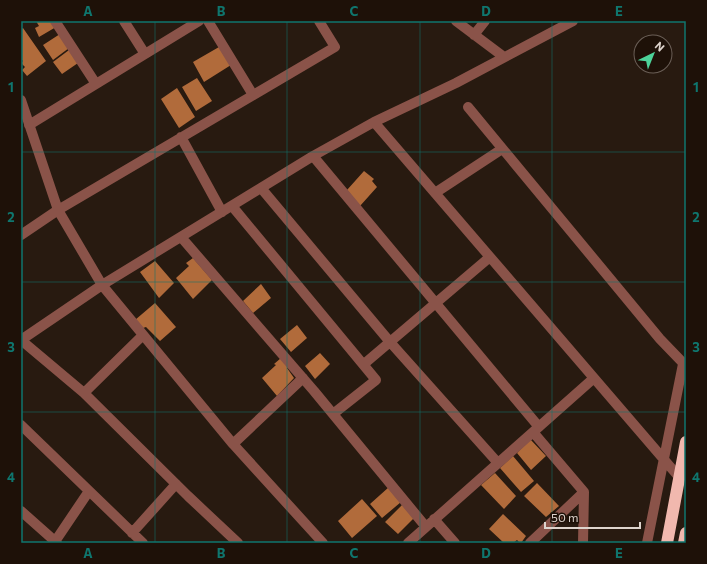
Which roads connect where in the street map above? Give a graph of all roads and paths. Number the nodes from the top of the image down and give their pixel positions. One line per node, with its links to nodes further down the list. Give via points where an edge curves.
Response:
1 (55, 21): 12 (street)
2 (124, 21): 10 (street)
3 (199, 21): 10 (street)
4 (208, 21): 13 (street)
5 (319, 21): 13 (street, via 335,47)
6 (456, 21): 9 (street)
7 (485, 21): 9 (street)
8 (573, 21): 11 (street)
9 (474, 35): 11 (street)
10 (145, 54): 12 (street)
11 (504, 57): 16 (street)
12 (96, 84): 17 (street)
13 (253, 95): 18 (street)
14 (21, 100): 17 (street)
15 (468, 107): 19 (street)
16 (374, 122): 20 (street); 22 (street)
17 (29, 125): 24 (street)
18 (181, 138): 24 (street); 25 (street)
19 (502, 149): 22 (street); 35 (street, via 660,340)
20 (313, 156): 21 (street); 30 (street)
21 (261, 188): 23 (street); 33 (street)
22 (435, 193): 28 (street)
23 (232, 206): 25 (street); 34 (street)
24 (58, 210): 26 (street); 29 (street)
25 (222, 212): 27 (street)
26 (21, 235)
27 (181, 237): 29 (street); 36 (street)
28 (490, 257): 30 (street); 37 (street)
29 (102, 285): 31 (street); 32 (street)
30 (436, 303): 33 (street); 41 (street)
31 (143, 335): 38 (street); 43 (street)
32 (21, 340): 38 (street)
33 (390, 342): 34 (street); 45 (street)
34 (364, 364): 39 (street, via 376,380)
35 (685, 365): 44 (street)
36 (303, 378): 39 (street); 43 (street)
37 (594, 378): 41 (street); 44 (street)
38 (84, 393): 47 (street)
39 (333, 414): 52 (street)
40 (21, 425): 48 (street)
41 (536, 430): 45 (street); 49 (street)
42 (686, 442): 46 (highway)
43 (234, 444): 57 (street)
44 (664, 460): 46 (street); 62 (street)
45 (498, 463): 51 (street)
46 (679, 477): 63 (highway)
47 (176, 484): 53 (street); 56 (street)
48 (89, 491): 53 (street); 54 (street)
49 (584, 492): 60 (street); 61 (street)
50 (21, 512): 54 (street)
51 (434, 520): 52 (street); 59 (street)
52 (426, 527): 58 (street)
53 (132, 533): 55 (street)
54 (55, 543)
55 (143, 543)
56 (238, 543)
57 (323, 543)
58 (408, 543)
59 (455, 543)
60 (530, 543)
61 (583, 543)
62 (647, 543)
63 (667, 543)

